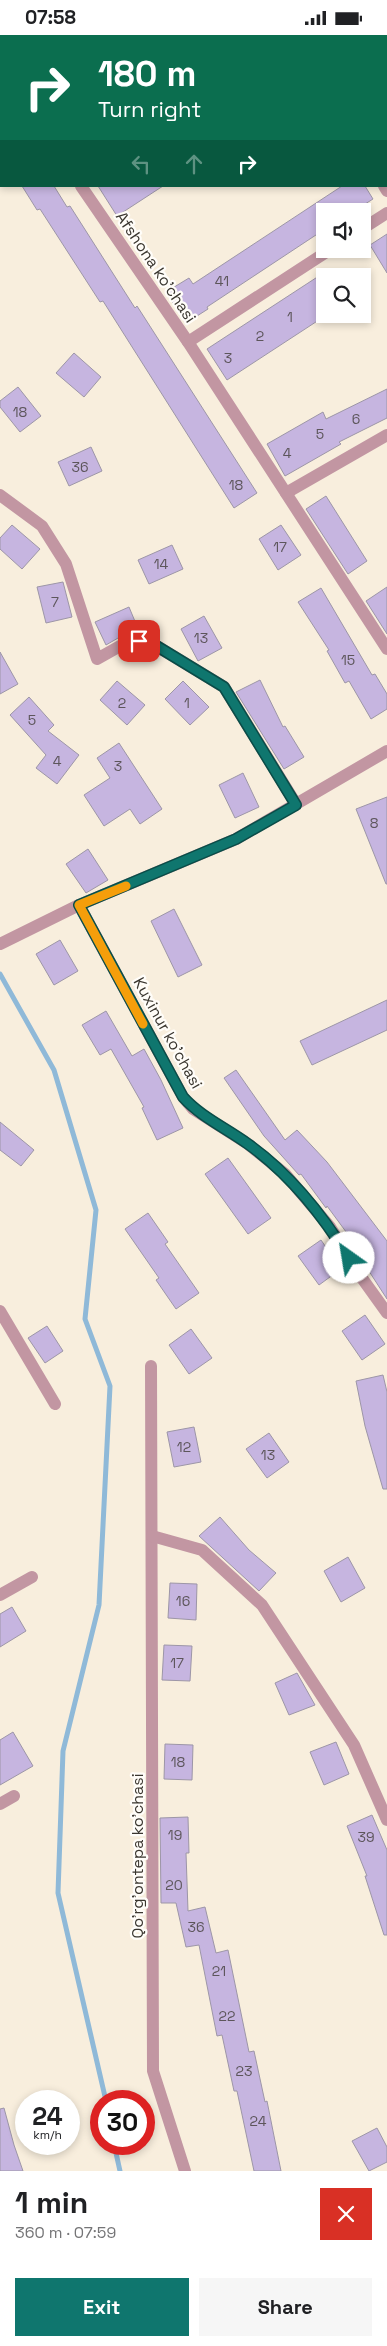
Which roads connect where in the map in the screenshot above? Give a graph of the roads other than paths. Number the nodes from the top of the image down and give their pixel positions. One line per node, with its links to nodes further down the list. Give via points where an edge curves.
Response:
1 (82, 187): 5 (street, Afshona ko'chasi)
2 (387, 213): 3 (street)
3 (371, 223)
4 (317, 258): 5 (street, Afshona ko'chasi)
5 (188, 342): 7 (street, Afshona ko'chasi)
6 (387, 435): 7 (street)
7 (286, 493): 9 (street, Afshona ko'chasi)
8 (0, 495): 11 (street, via 42,526 66,565 97,659 129,641 150,642 224,687)
9 (387, 649)
10 (387, 751): 11 (street)
11 (296, 805): 12 (street, via 236,839)
12 (79, 905): 13 (street); 15 (street, Kuxinur ko'chasi, via 183,1097 193,1109 248,1144 285,1174 330,1227)
13 (1, 940)
14 (0, 1311): 17 (street)
15 (387, 1313)
16 (152, 1366): 18 (street, Qo'rg'ontepa ko'chasi)
17 (54, 1405)
18 (152, 1536): 23 (street, via 202,1551 262,1605 354,1745); 24 (street, Qo'rg'ontepa ko'chasi, via 153,2071)
19 (32, 1577): 20 (street)
20 (0, 1595)
21 (14, 1796): 22 (street)
22 (0, 1805)
23 (387, 1820)
24 (185, 2171)

